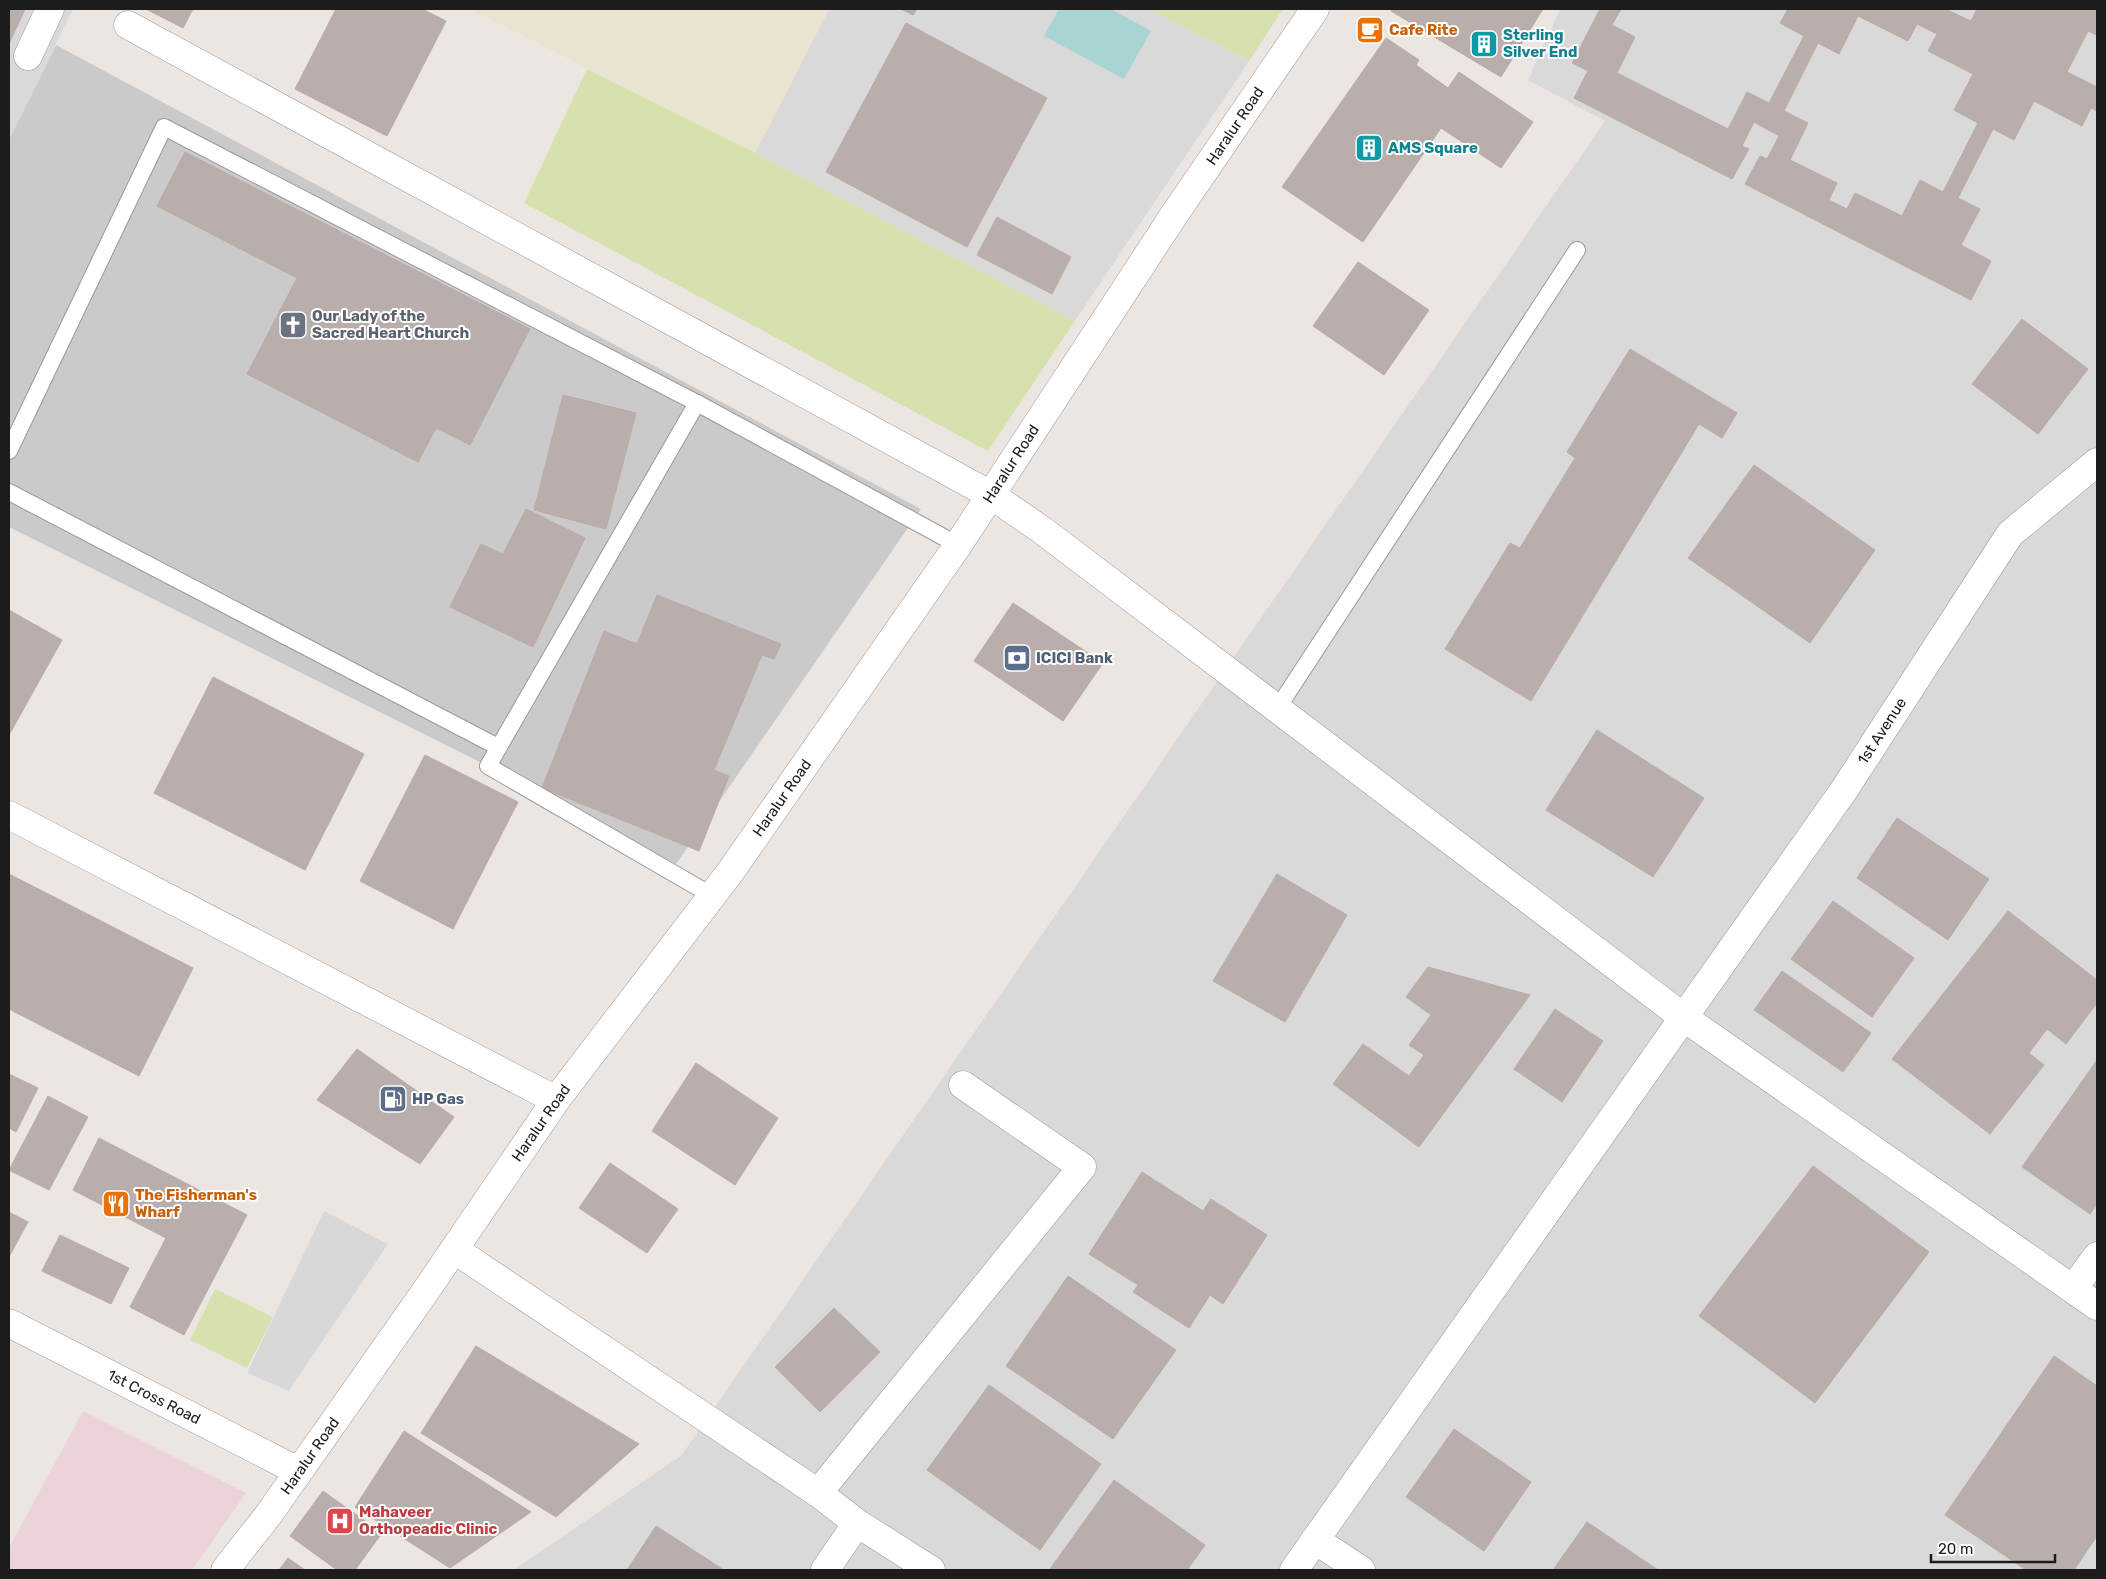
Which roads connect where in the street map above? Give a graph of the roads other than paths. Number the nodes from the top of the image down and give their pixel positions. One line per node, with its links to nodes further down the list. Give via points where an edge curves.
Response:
1 (50, 9): 4 (street)
2 (1315, 9): 10 (street, Haralur Road, via 1176,212)
3 (128, 25): 10 (street)
4 (28, 56)
5 (1578, 250): 12 (lane)
6 (697, 403): 7 (lane, via 164,127); 11 (lane); 13 (lane)
7 (9, 451)
8 (2097, 462): 16 (street, 1st Avenue, via 2010,534 1844,790)
9 (9, 492): 13 (lane)
10 (991, 495): 11 (street, Haralur Road); 12 (street, via 1042,530)
11 (958, 545): 15 (street, Haralur Road)
12 (1277, 709): 16 (street)
13 (498, 747): 15 (lane, via 488,766)
14 (9, 815): 18 (street)
15 (711, 895): 18 (street, Haralur Road)
16 (1683, 1017): 21 (street); 27 (street, 1st Avenue)
17 (963, 1085): 25 (street, via 1082,1167)
18 (556, 1100): 19 (street, Haralur Road)
19 (454, 1250): 24 (street, Haralur Road); 25 (street)
20 (2097, 1256): 21 (street)
21 (2073, 1289): 22 (street)
22 (2097, 1306)
23 (9, 1323): 24 (street, 1st Cross Road)
24 (298, 1471): 28 (street, Haralur Road)
25 (818, 1493): 26 (street)
26 (857, 1523): 29 (street); 30 (street)
27 (1315, 1540): 31 (street, 1st Avenue); 32 (street)
28 (225, 1570)
29 (825, 1570)
30 (931, 1570)
31 (1294, 1570)
32 (1361, 1570)

